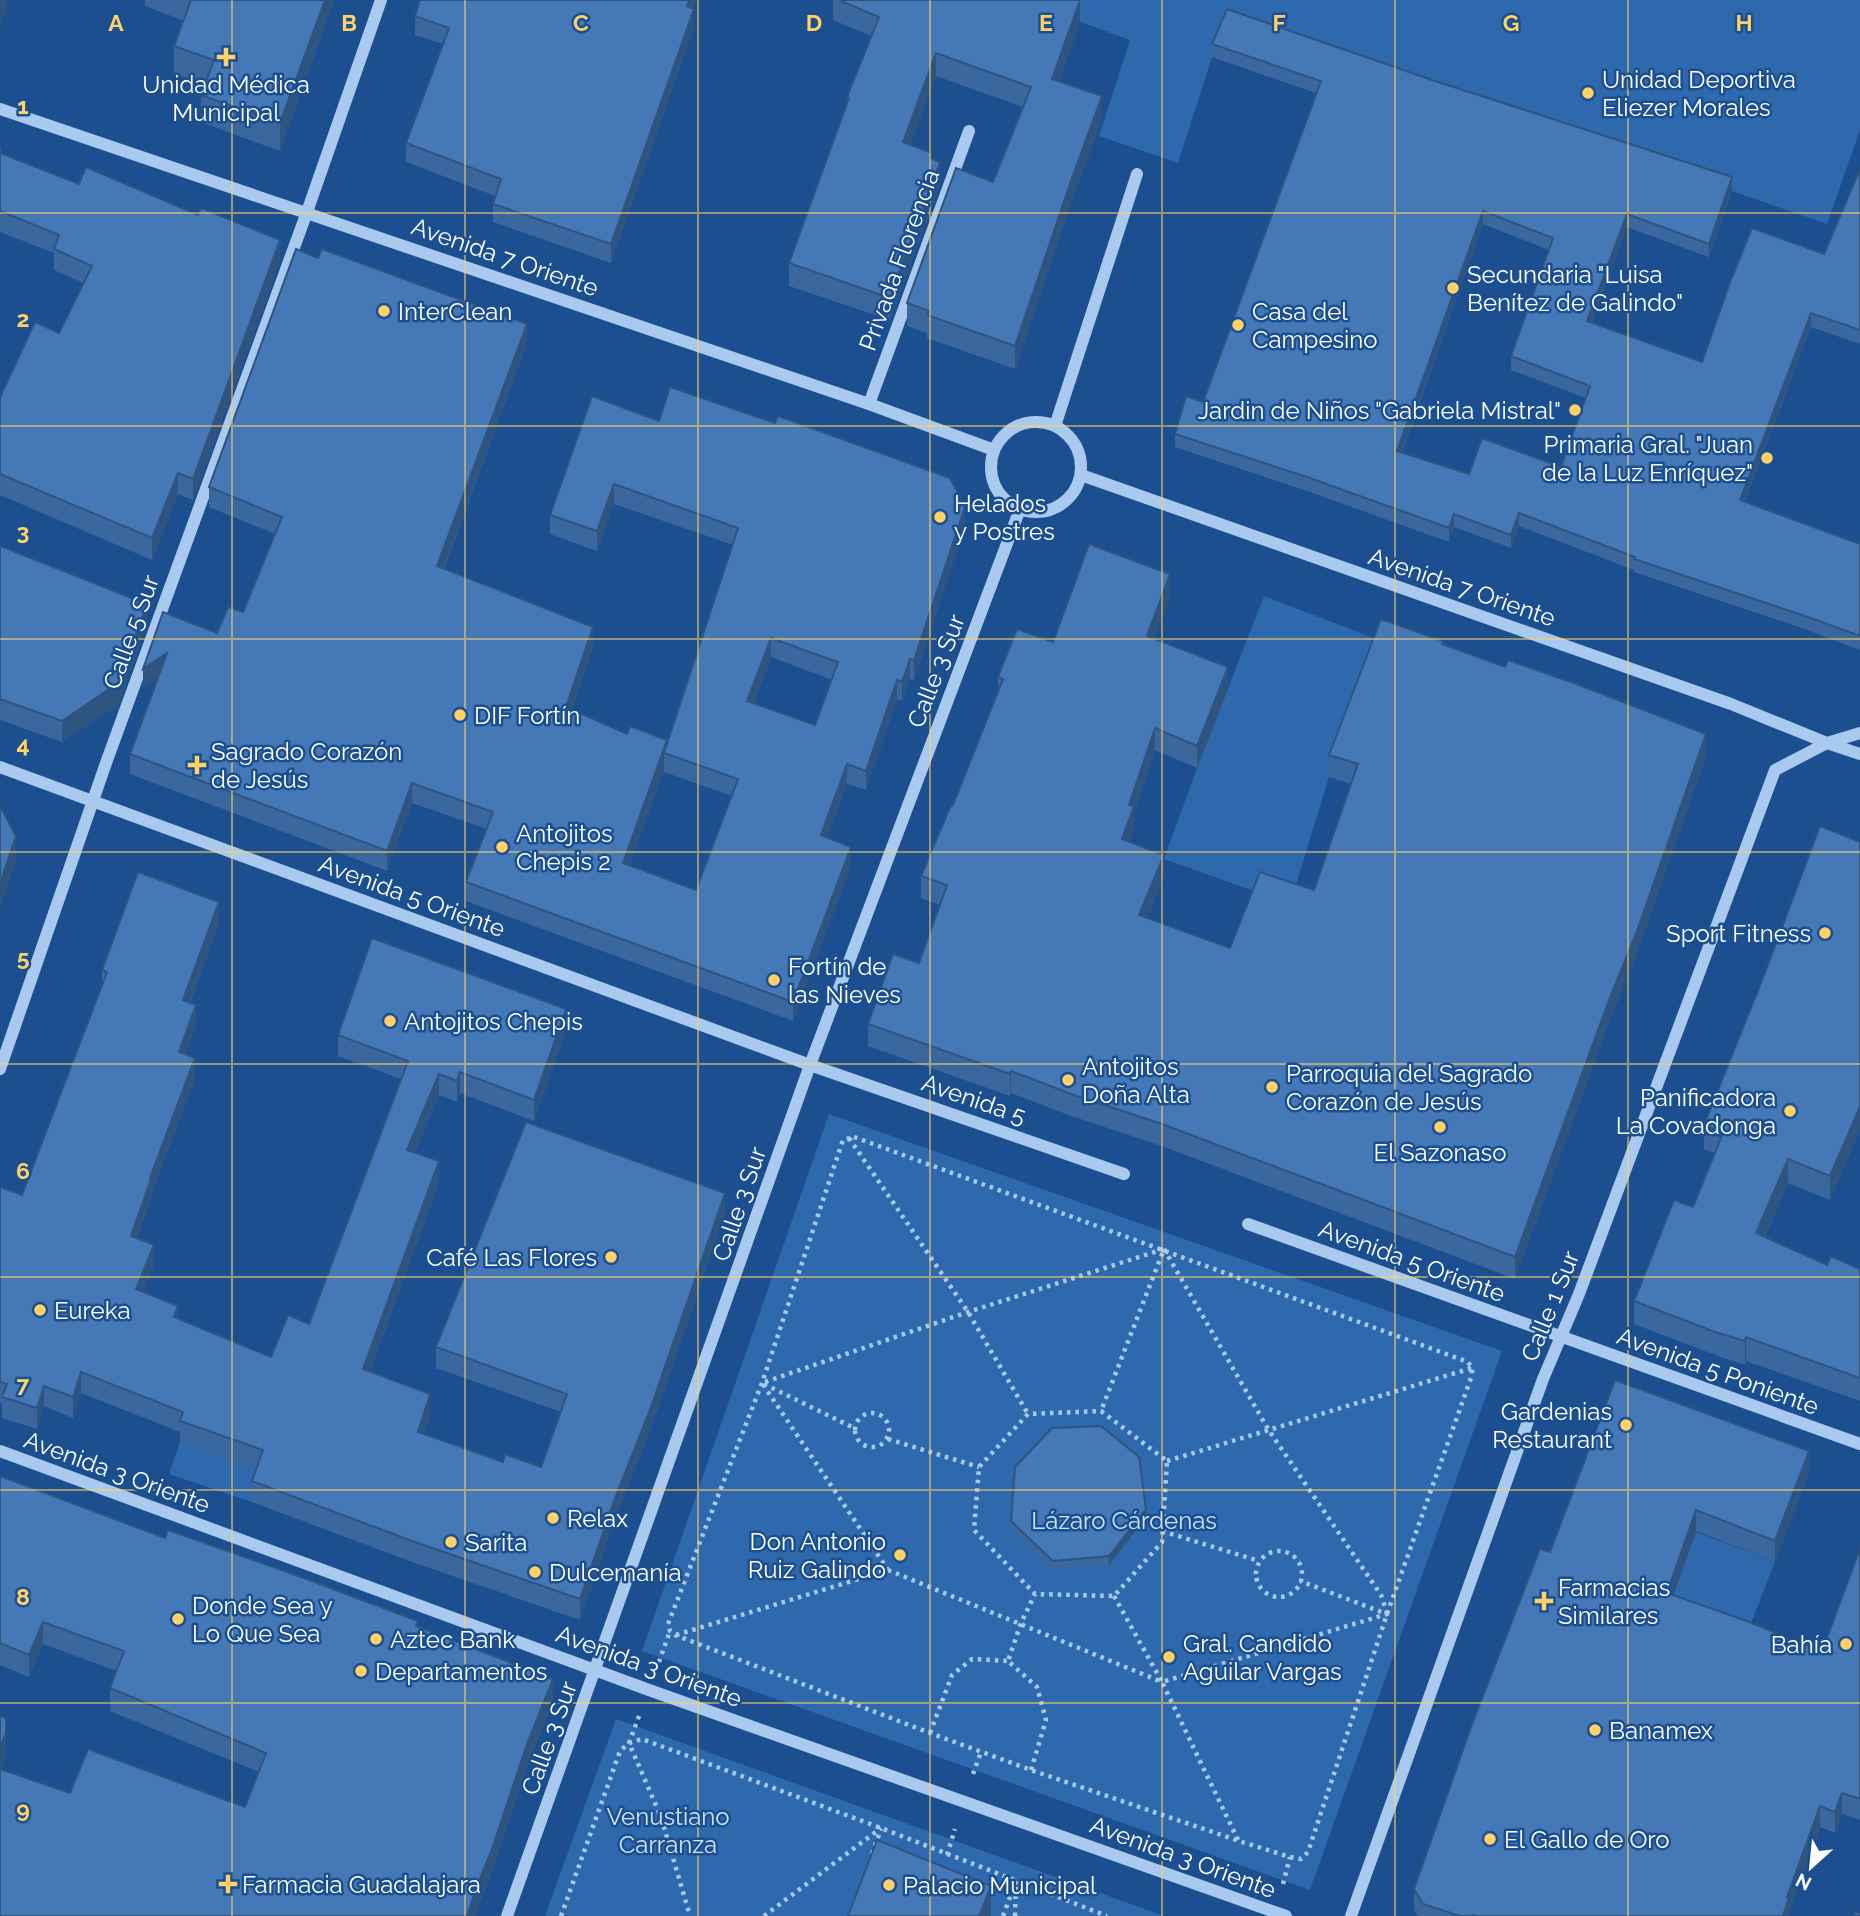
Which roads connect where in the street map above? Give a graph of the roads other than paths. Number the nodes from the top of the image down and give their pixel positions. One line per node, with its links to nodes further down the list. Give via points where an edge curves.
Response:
1 (381, 0): 5 (street, Calle 5 Sur)
2 (0, 109): 5 (street, Avenida 7 Oriente)
3 (969, 131): 6 (street, Privada Florencia)
4 (1138, 174): 7 (street)
5 (307, 212): 6 (street, Avenida 7 Oriente); 15 (street, Calle 5 Sur)
6 (869, 404): 8 (street, Avenida 7 Oriente)
7 (1055, 426): 8 (street, via 1040,421 1024,423 1010,430); 9 (street, via 1075,444)
8 (994, 450): 10 (street, via 993,481 999,493)
9 (1081, 475): 10 (street, via 1060,505 1034,512); 12 (street, Avenida 7 Oriente, via 1731,704)
10 (1020, 509): 16 (street, Calle 3 Sur)
11 (1860, 733): 12 (street, Calle 1 Sur)
12 (1827, 743): 13 (street, Avenida 7 Oriente); 20 (street, Calle 1 Sur, via 1775,770)
13 (1860, 754)
14 (0, 767): 15 (street, Avenida 5 Oriente)
15 (92, 801): 16 (street, Avenida 5 Oriente); 17 (street, Calle 5 Sur)
16 (810, 1065): 18 (street, Avenida 5); 23 (street, Calle 3 Sur)
17 (0, 1069)
18 (1124, 1174)
19 (1248, 1224): 20 (street, Avenida 5 Oriente)
20 (1561, 1338): 21 (street, Avenida 5 Poniente); 26 (street, Calle 1 Sur)
21 (1860, 1444)
22 (0, 1451): 23 (street, Avenida 3 Oriente)
23 (596, 1670): 24 (street, Calle 3 Sur); 25 (street, Avenida 3 Oriente)
24 (508, 1916)
25 (1286, 1916)
26 (1351, 1916)

